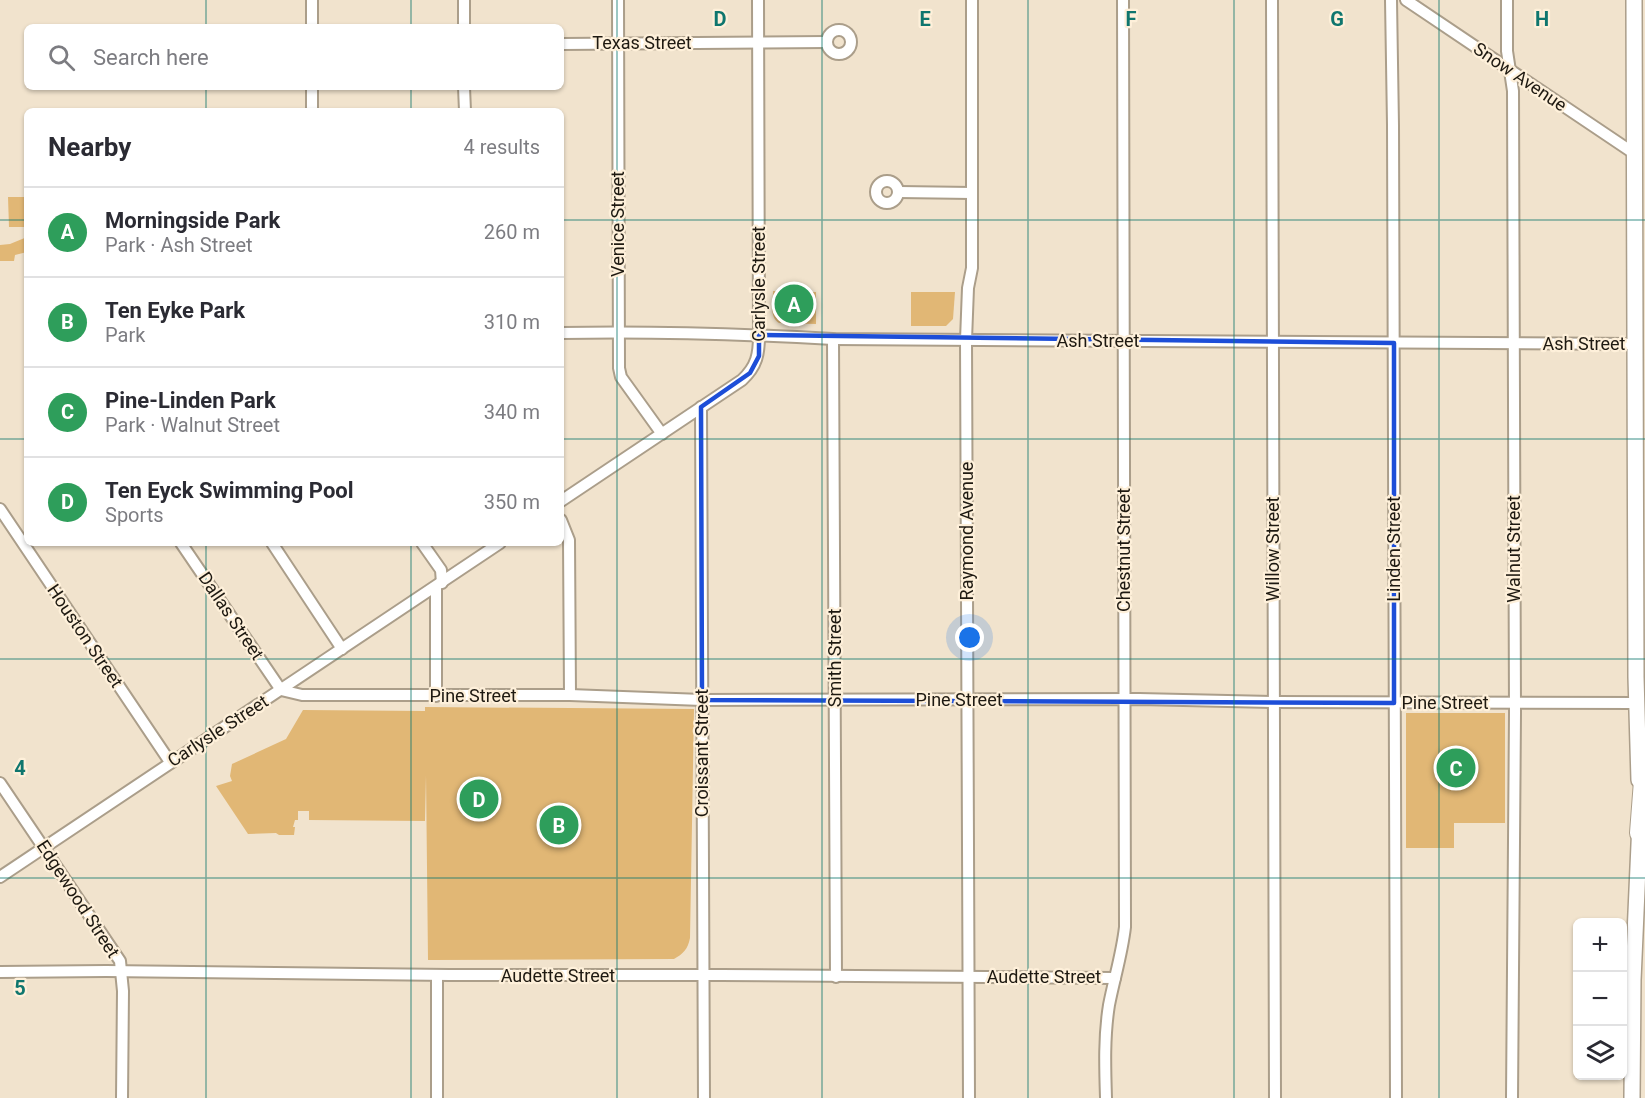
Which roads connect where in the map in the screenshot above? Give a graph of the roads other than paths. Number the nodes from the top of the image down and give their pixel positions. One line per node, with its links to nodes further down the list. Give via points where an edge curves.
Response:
1 (312, 0): 12 (street)
2 (464, 0): 13 (street)
3 (618, 0): 14 (street, Venice Street)
4 (758, 0): 16 (street, Carlysle Street)
5 (972, 0): 25 (street, Raymond Avenue)
6 (1123, 0): 31 (street, Chestnut Street)
7 (1272, 0): 32 (street, Willow Street)
8 (1391, 0): 33 (street, Linden Street)
9 (1406, 0): 18 (street, Snow Avenue)
10 (1507, 0): 18 (street, Walnut Street)
11 (1634, 0): 23 (main road)
12 (312, 24)
13 (464, 24)
14 (618, 42): 16 (street, Texas Street); 17 (street, Texas Street); 26 (street, Venice Street)
15 (827, 42): 16 (street, Texas Street)
16 (758, 43): 28 (street, Carlysle Street)
17 (564, 44)
18 (1510, 70): 23 (street, Snow Avenue); 34 (street, Walnut Street)
19 (312, 90): 21 (street)
20 (464, 90): 22 (street)
21 (312, 108)
22 (465, 108)
23 (1635, 154): 35 (main road)
24 (899, 192): 25 (street)
25 (972, 193): 30 (street, Raymond Avenue, via 972,268)
26 (618, 331): 27 (street, Ash Street); 28 (street, Ash Street); 37 (street, Venice Street, via 621,377)
27 (564, 333)
28 (759, 334): 29 (street, Ash Street); 36 (street, Carlysle Street, via 759,356 750,373)
29 (833, 339): 30 (street, Ash Street); 54 (street, Smith Street)
30 (966, 340): 31 (street, Ash Street); 55 (street, Raymond Avenue)
31 (1124, 341): 32 (street, Ash Street); 52 (street, Chestnut Street)
32 (1273, 342): 33 (street, Ash Street); 56 (street, Willow Street)
33 (1394, 343): 34 (street, Ash Street); 57 (street, Linden Street)
34 (1514, 343): 35 (street, Ash Street); 58 (street, Walnut Street)
35 (1635, 344): 59 (main road)
36 (701, 407): 37 (street, Carlysle Street); 53 (street, Croissant Street)
37 (662, 434): 38 (street, Carlysle Street)
38 (564, 499)
39 (0, 509): 41 (street, Houston Street)
40 (564, 528): 50 (street, via 569,540)
41 (24, 545)
42 (25, 546): 60 (street, Houston Street)
43 (183, 546): 49 (street, Dallas Street)
44 (274, 546): 48 (street)
45 (425, 546): 47 (street, via 441,570)
46 (496, 546): 47 (street, Carlysle Street)
47 (439, 585): 48 (street, Carlysle Street); 51 (street)
48 (342, 649): 49 (street, Carlysle Street)
49 (281, 690): 51 (street, Pine Street, via 302,695); 60 (street, Carlysle Street)
50 (570, 695): 51 (street, Pine Street); 53 (street, Pine Street)
51 (436, 696)
52 (1125, 699): 55 (street, Pine Street); 56 (street, Pine Street); 72 (street, Chestnut Street, via 1125,927)
53 (702, 700): 54 (street, Pine Street); 69 (street, Croissant Street)
54 (835, 700): 55 (street, Pine Street); 70 (street, Smith Street)
55 (967, 700): 71 (street, Raymond Avenue)
56 (1274, 702): 57 (street, Pine Street); 79 (street, Willow Street)
57 (1394, 703): 58 (street, Pine Street); 80 (street, Linden Street)
58 (1514, 703): 59 (street, Pine Street); 81 (street, Walnut Street)
59 (1636, 704): 63 (main road)
60 (170, 762): 64 (street, Carlysle Street)
61 (1645, 768): 63 (highway)
62 (0, 783): 64 (street, Edgewood Street)
63 (1640, 833): 73 (main road, via 1633,980)
64 (44, 848): 65 (street, Carlysle Street); 66 (street, Edgewood Street, via 120,961)
65 (0, 877)
66 (121, 971): 67 (street, Audette Street); 68 (street, Audette Street); 74 (street, Edgewood Street)
67 (0, 972)
68 (437, 975): 69 (street, Audette Street); 75 (street)
69 (704, 976): 70 (street, Audette Street); 76 (street, Croissant Street)
70 (836, 977): 71 (street, Audette Street)
71 (969, 977): 72 (street, Audette Street); 77 (street, Raymond Avenue)
72 (1115, 978): 78 (street, Chestnut Street, via 1106,1031)
73 (1637, 1093)
74 (122, 1098)
75 (437, 1098)
76 (704, 1098)
77 (969, 1098)
78 (1106, 1098)
79 (1275, 1098)
80 (1396, 1098)
81 (1512, 1098)

